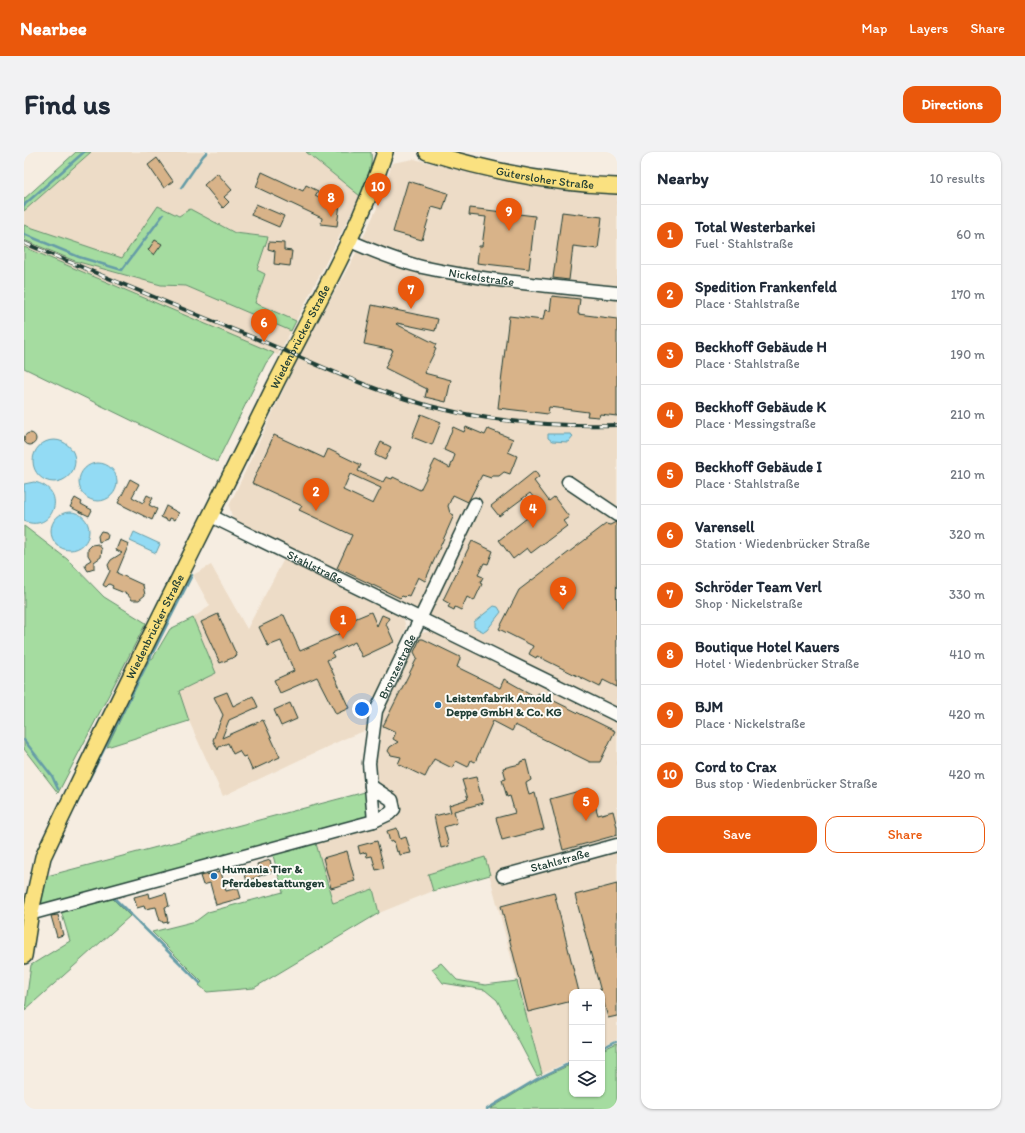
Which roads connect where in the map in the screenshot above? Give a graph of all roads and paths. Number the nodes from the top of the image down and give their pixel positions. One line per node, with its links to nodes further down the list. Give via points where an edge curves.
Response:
1 (386, 152): 4 (main road, Wiedenbrücker Straße)
2 (427, 152): 3 (main road, Gütersloher Straße, via 504,173 568,183)
3 (617, 186)
4 (350, 241): 5 (street, Nickelstraße, via 421,266 486,278); 9 (main road, Wiedenbrücker Straße, via 290,354)
5 (617, 293)
6 (568, 482): 8 (street)
7 (475, 504): 10 (street)
8 (617, 514)
9 (211, 516): 10 (street, Stahlstraße); 16 (main road, Wiedenbrücker Straße, via 43,858)
10 (420, 618): 11 (street, Stahlstraße); 12 (street, Bronzestraße, via 376,711 369,763)
11 (617, 715)
12 (370, 786): 13 (street, Bronzestraße); 13 (street, via 392,800 394,809)
13 (374, 821): 16 (street, via 37,912)
14 (617, 845): 15 (street, Stahlstraße)
15 (503, 876)
16 (31, 911): 17 (main road, Wiedenbrücker Straße)
17 (24, 956)

